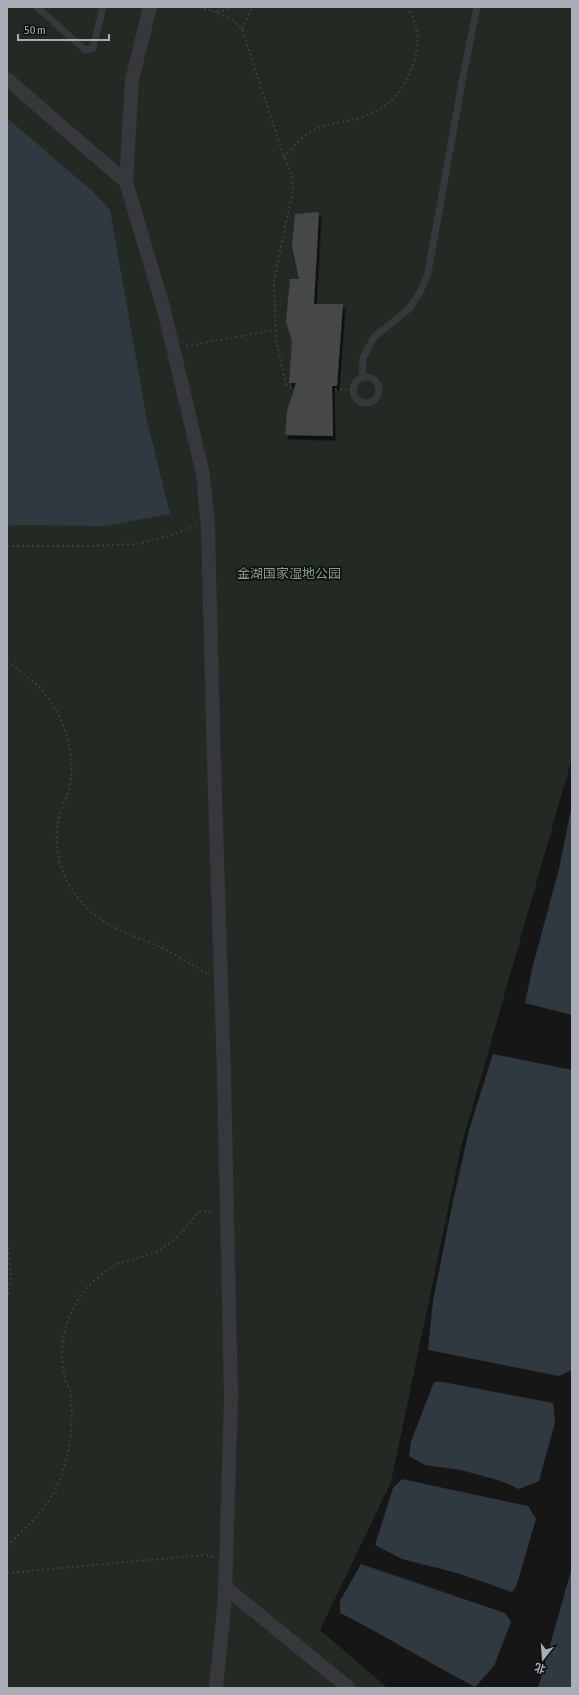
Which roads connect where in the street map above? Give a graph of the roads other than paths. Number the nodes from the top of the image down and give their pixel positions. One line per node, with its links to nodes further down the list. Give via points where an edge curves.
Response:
1 (37, 7): 2 (lane, via 84,50 93,48)
2 (103, 7)
3 (150, 7): 6 (street, via 132,80)
4 (477, 7): 7 (lane, via 428,273 409,309 374,337 363,358)
5 (7, 79): 6 (street)
6 (126, 182): 8 (street, via 164,310 203,474 208,522 231,1398)
7 (362, 378): 7 (lane, via 355,383 354,396 360,402 376,400 379,392 377,384 370,378)
8 (225, 1587): 9 (street); 10 (street)
9 (216, 1688)
10 (349, 1688)

